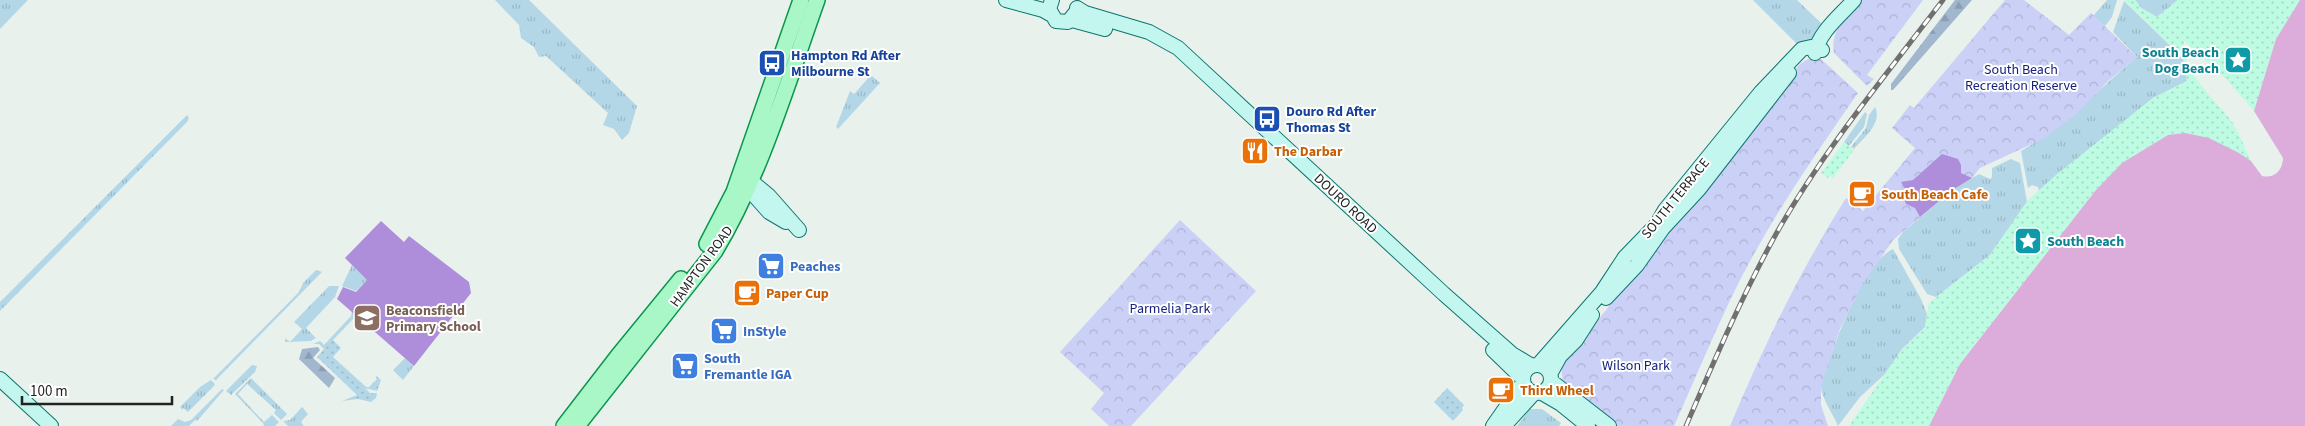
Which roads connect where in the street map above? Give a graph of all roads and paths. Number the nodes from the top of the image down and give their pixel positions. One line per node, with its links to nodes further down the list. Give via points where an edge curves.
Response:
1 (801, 0): 8 (main road, HAMPTON ROAD)
2 (817, 0): 8 (main road, HAMPTON ROAD)
3 (1006, 0): 5 (street, via 1043,10)
4 (1854, 0): 7 (street, via 1817,41)
5 (1051, 7): 6 (street, via 1060,22)
6 (1074, 9): 11 (street, DOURO ROAD, via 1149,32 1178,48 1444,294 1512,354); 14 (street, DOURO ROAD, via 1151,42 1173,55)
7 (1820, 52): 11 (street, SOUTH TERRACE, via 1808,47 1798,52 1761,92 1657,224 1625,258 1602,292); 12 (street, SOUTH TERRACE, via 1794,66 1699,189 1662,228 1636,265 1588,320 1576,340 1560,356)
8 (743, 183): 9 (street); 9 (street, via 769,196 799,230); 10 (main road, HAMPTON ROAD); 17 (main road, HAMPTON ROAD, via 712,237)
9 (769, 212): 10 (street, via 754,203 746,205)
10 (735, 217): 18 (main road, HAMPTON ROAD, via 715,251)
11 (1535, 366): 12 (street, via 1545,368); 14 (street, via 1526,371)
12 (1551, 377): 15 (street, via 1548,388); 22 (street)
13 (0, 379): 16 (street)
14 (1523, 381): 15 (street, via 1528,390); 19 (street)
15 (1538, 393): 20 (street); 21 (street, via 1561,404)
16 (51, 426)
17 (564, 426)
18 (577, 426)
19 (1493, 426)
20 (1504, 426)
21 (1588, 426)
22 (1609, 426)

